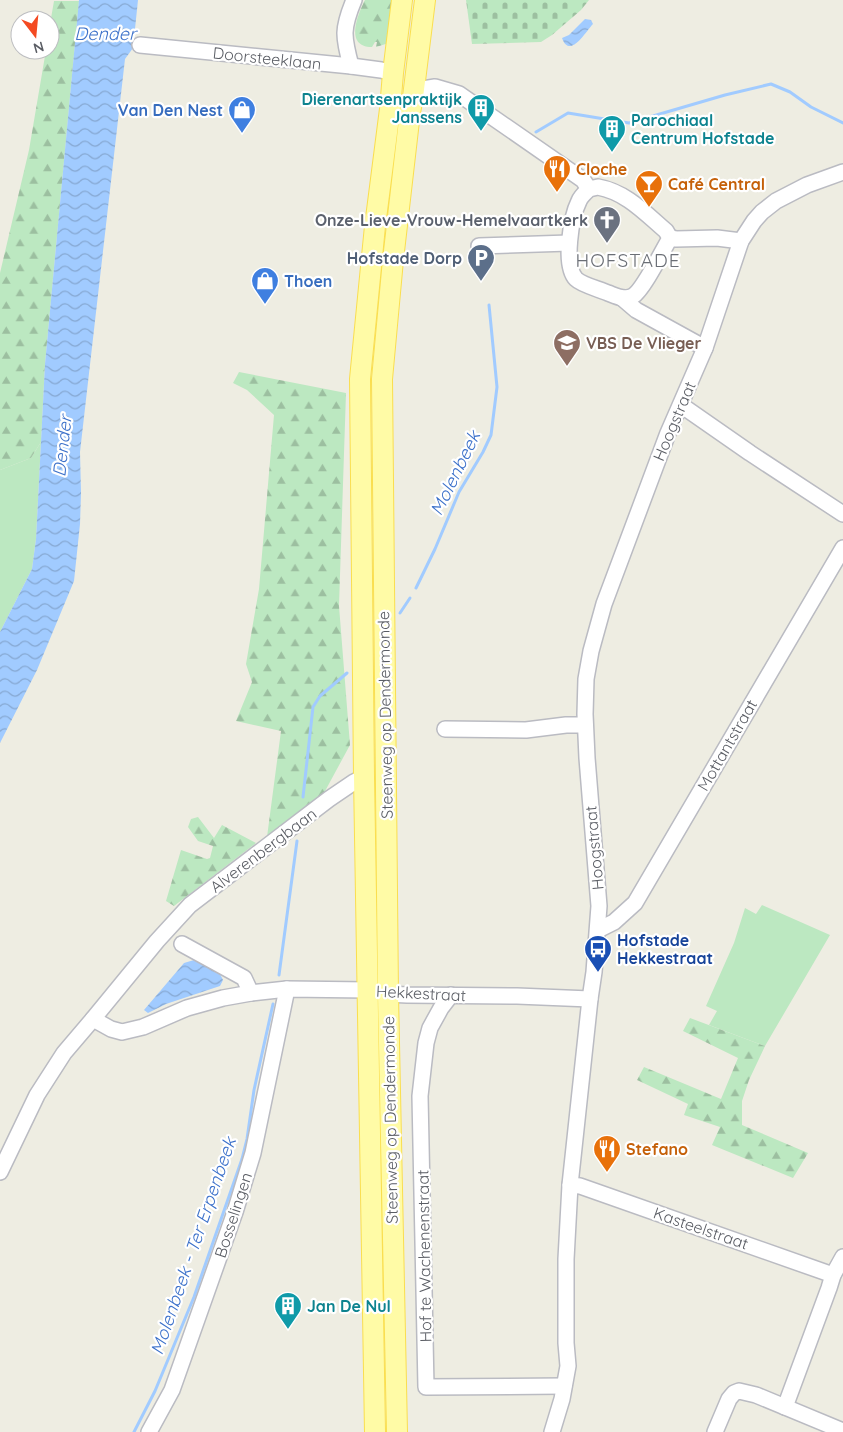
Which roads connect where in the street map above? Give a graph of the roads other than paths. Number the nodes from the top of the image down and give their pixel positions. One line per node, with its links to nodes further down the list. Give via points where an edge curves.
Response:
1 (354, 0): 6 (street, via 344,32)
2 (402, 0): 7 (main road, Steenweg op Dendermonde)
3 (425, 0): 5 (main road, Steenweg op Dendermonde)
4 (140, 45): 6 (street, Doorsteeklaan)
5 (419, 48): 7 (main road, via 409,70); 8 (main road, Steenweg op Dendermonde)
6 (351, 66): 7 (street, Doorsteeklaan)
7 (392, 72): 8 (main road, via 401,82); 22 (main road, Steenweg op Dendermonde, via 360,379)
8 (411, 105): 10 (street, via 423,89 435,87 459,94); 28 (main road, Steenweg op Dendermonde, via 382,379)
9 (843, 172): 12 (street, Hoogstraat, via 776,201 759,216)
10 (586, 184): 11 (street, via 622,195 666,231); 13 (street)
11 (670, 238): 12 (street); 15 (street, via 640,289 631,298)
12 (741, 241): 16 (street, Hoogstraat)
13 (569, 243): 14 (street); 15 (street, via 569,261 578,280)
14 (479, 246)
15 (622, 298): 16 (street, via 636,310)
16 (705, 348): 17 (street, Hoogstraat)
17 (681, 405): 18 (street); 20 (street, Hoogstraat, via 604,604 586,679)
18 (843, 514)
19 (843, 548): 23 (street, Mottantstraat, via 634,903 614,922)
20 (585, 725): 21 (street, via 526,730); 23 (street, Hoogstraat, via 599,906)
21 (445, 728)
22 (364, 777): 26 (main road, Steenweg op Dendermonde); 31 (street, Alverenbergbaan, via 329,799 190,905)
23 (598, 930): 30 (street, Hoogstraat)
24 (182, 944): 27 (street, via 244,978)
25 (287, 989): 26 (street, Hekkestraat); 27 (street, Hekkestraat); 39 (street, Bosselingen, via 253,1154 172,1390)
26 (368, 990): 28 (street, Hekkestraat); 40 (main road, Steenweg op Dendermonde)
27 (251, 993): 31 (street, Hekkestraat, via 187,1008 122,1032)
28 (388, 994): 29 (street, Hekkestraat); 41 (main road, Steenweg op Dendermonde)
29 (451, 995): 30 (street, Hekkestraat); 36 (street, Hof te Wachenenstraat, via 430,1028 420,1096 426,1387)
30 (590, 999): 33 (street)
31 (93, 1019): 32 (street, via 64,1053 37,1095)
32 (0, 1172)
33 (570, 1186): 35 (street, Kasteelstraat, via 580,1186); 36 (street, via 566,1258 568,1366)
34 (843, 1257): 35 (street)
35 (833, 1275): 37 (street)
36 (564, 1386): 42 (street)
37 (785, 1407): 38 (street); 43 (street, via 739,1391 729,1399)
38 (843, 1431)
39 (149, 1432)
40 (376, 1432)
41 (397, 1432)
42 (552, 1432)
43 (715, 1432)

